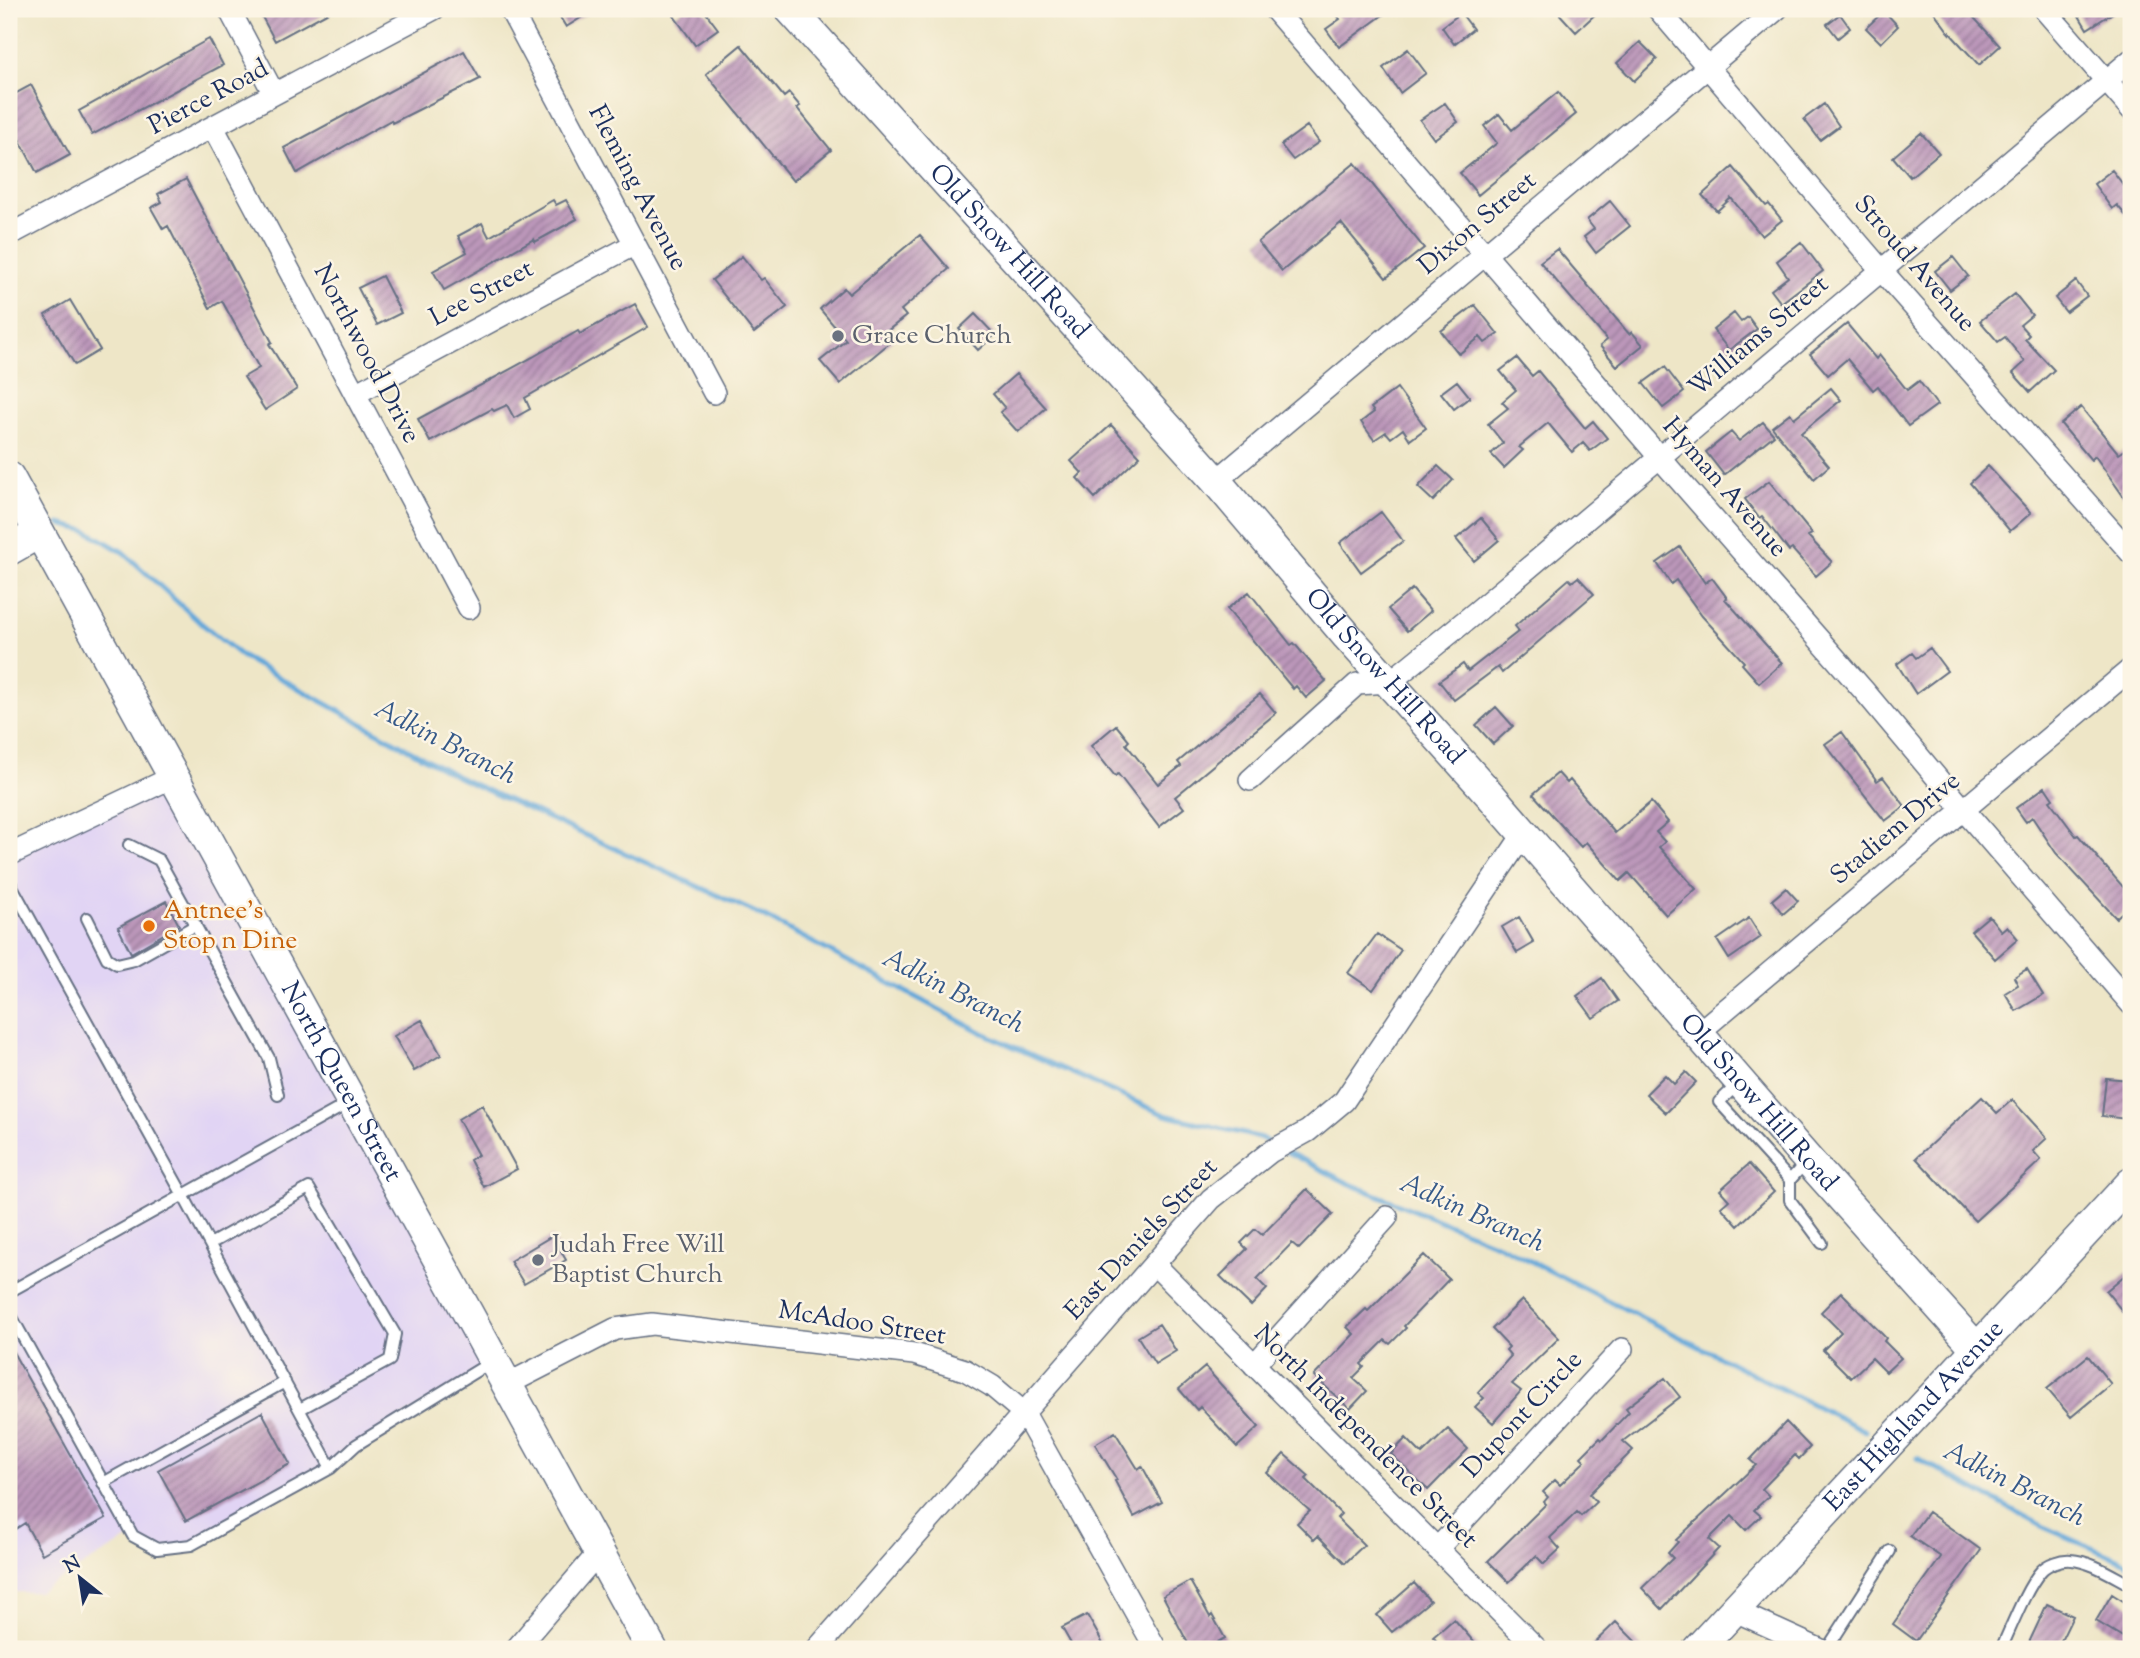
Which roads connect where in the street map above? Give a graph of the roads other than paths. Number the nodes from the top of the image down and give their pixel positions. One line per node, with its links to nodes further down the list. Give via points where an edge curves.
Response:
1 (229, 9): 12 (street)
2 (434, 9): 12 (street, Pierce Road)
3 (510, 9): 16 (street, Fleming Avenue)
4 (790, 9): 23 (street, Old Snow Hill Road)
5 (1658, 9): 10 (street, Stroud Avenue)
6 (1777, 9): 10 (street, Dixon Street)
7 (2044, 9): 11 (street)
8 (1278, 10): 17 (street, Hyman Avenue)
9 (2131, 60): 11 (street, Williams Street)
10 (1708, 66): 17 (street, Dixon Street); 18 (street, Stroud Avenue)
11 (2107, 81): 13 (street); 18 (street, Williams Street)
12 (274, 94): 14 (street, Pierce Road)
13 (2131, 109)
14 (213, 127): 15 (street, Pierce Road); 20 (street, Northwood Drive)
15 (9, 235)
16 (635, 244): 19 (street, Fleming Avenue); 20 (street, Lee Street)
17 (1485, 254): 21 (street, Hyman Avenue); 23 (street, Dixon Street)
18 (1882, 271): 21 (street, Williams Street); 26 (street, Stroud Avenue)
19 (714, 393)
20 (355, 394): 27 (street, Northwood Drive)
21 (1660, 458): 29 (street, Williams Street); 32 (street, Hyman Avenue)
22 (9, 477): 24 (street, North Queen Street)
23 (1216, 481): 29 (street, Old Snow Hill Road)
24 (39, 533): 25 (street); 30 (street, North Queen Street)
25 (9, 550)
26 (2131, 552)
27 (469, 608)
28 (2131, 669): 32 (street, Stadiem Drive)
29 (1390, 682): 31 (street, via 1357,684); 33 (street, Old Snow Hill Road)
30 (173, 777): 35 (street); 42 (street, North Queen Street)
31 (1250, 780)
32 (1963, 809): 39 (street, Hyman Avenue); 40 (street, Stadiem Drive)
33 (1523, 835): 40 (street, Old Snow Hill Road); 49 (street, East Daniels Street, via 1344,1101 1211,1199)
34 (129, 845): 38 (lane, via 159,860)
35 (9, 855)
36 (9, 881): 45 (lane)
37 (87, 918): 38 (lane, via 107,958 117,964 134,960)
38 (196, 925): 41 (lane, via 270,1058)
39 (2131, 1004)
40 (1698, 1032): 43 (street, Old Snow Hill Road, via 1741,1081)
41 (278, 1095)
42 (351, 1102): 45 (lane); 55 (street, North Queen Street)
43 (1799, 1170): 47 (lane, via 1790,1200); 53 (street, Old Snow Hill Road)
44 (2131, 1183): 53 (street, East Highland Avenue)
45 (183, 1195): 48 (lane); 50 (lane)
46 (1387, 1217): 54 (street)
47 (1822, 1243)
48 (210, 1244): 56 (lane); 57 (lane, via 309,1188 395,1334 390,1360)
49 (1154, 1264): 54 (street, North Independence Street); 58 (street, East Daniels Street)
50 (9, 1292)
51 (9, 1312): 60 (lane)
52 (1622, 1349): 61 (street, Dupont Circle)
53 (1977, 1349): 65 (street, East Highland Avenue)
54 (1254, 1365): 61 (street, North Independence Street)
55 (500, 1373): 58 (street, McAdoo Street, via 615,1329 652,1324 914,1354 965,1370); 59 (lane, via 356,1446); 63 (street, North Queen Street)
56 (285, 1382): 57 (lane); 60 (lane)
57 (300, 1409): 59 (lane)
58 (1024, 1413): 68 (street, East Daniels Street); 69 (street, McAdoo Street)
59 (331, 1468): 60 (lane, via 191,1545 157,1549 133,1536)
60 (103, 1483)
61 (1437, 1549): 70 (street, North Independence Street)
62 (1890, 1551): 73 (lane)
63 (599, 1552): 66 (street); 67 (street, North Queen Street)
64 (2131, 1585): 74 (lane, via 2071,1560 2054,1563 2042,1570 2033,1584)
65 (1733, 1610): 71 (street, East Highland Avenue); 72 (street)
66 (516, 1649)
67 (652, 1649)
68 (817, 1649)
69 (1156, 1649)
70 (1537, 1649)
71 (1698, 1649)
72 (1819, 1649)
73 (1827, 1649)
74 (2001, 1649)

